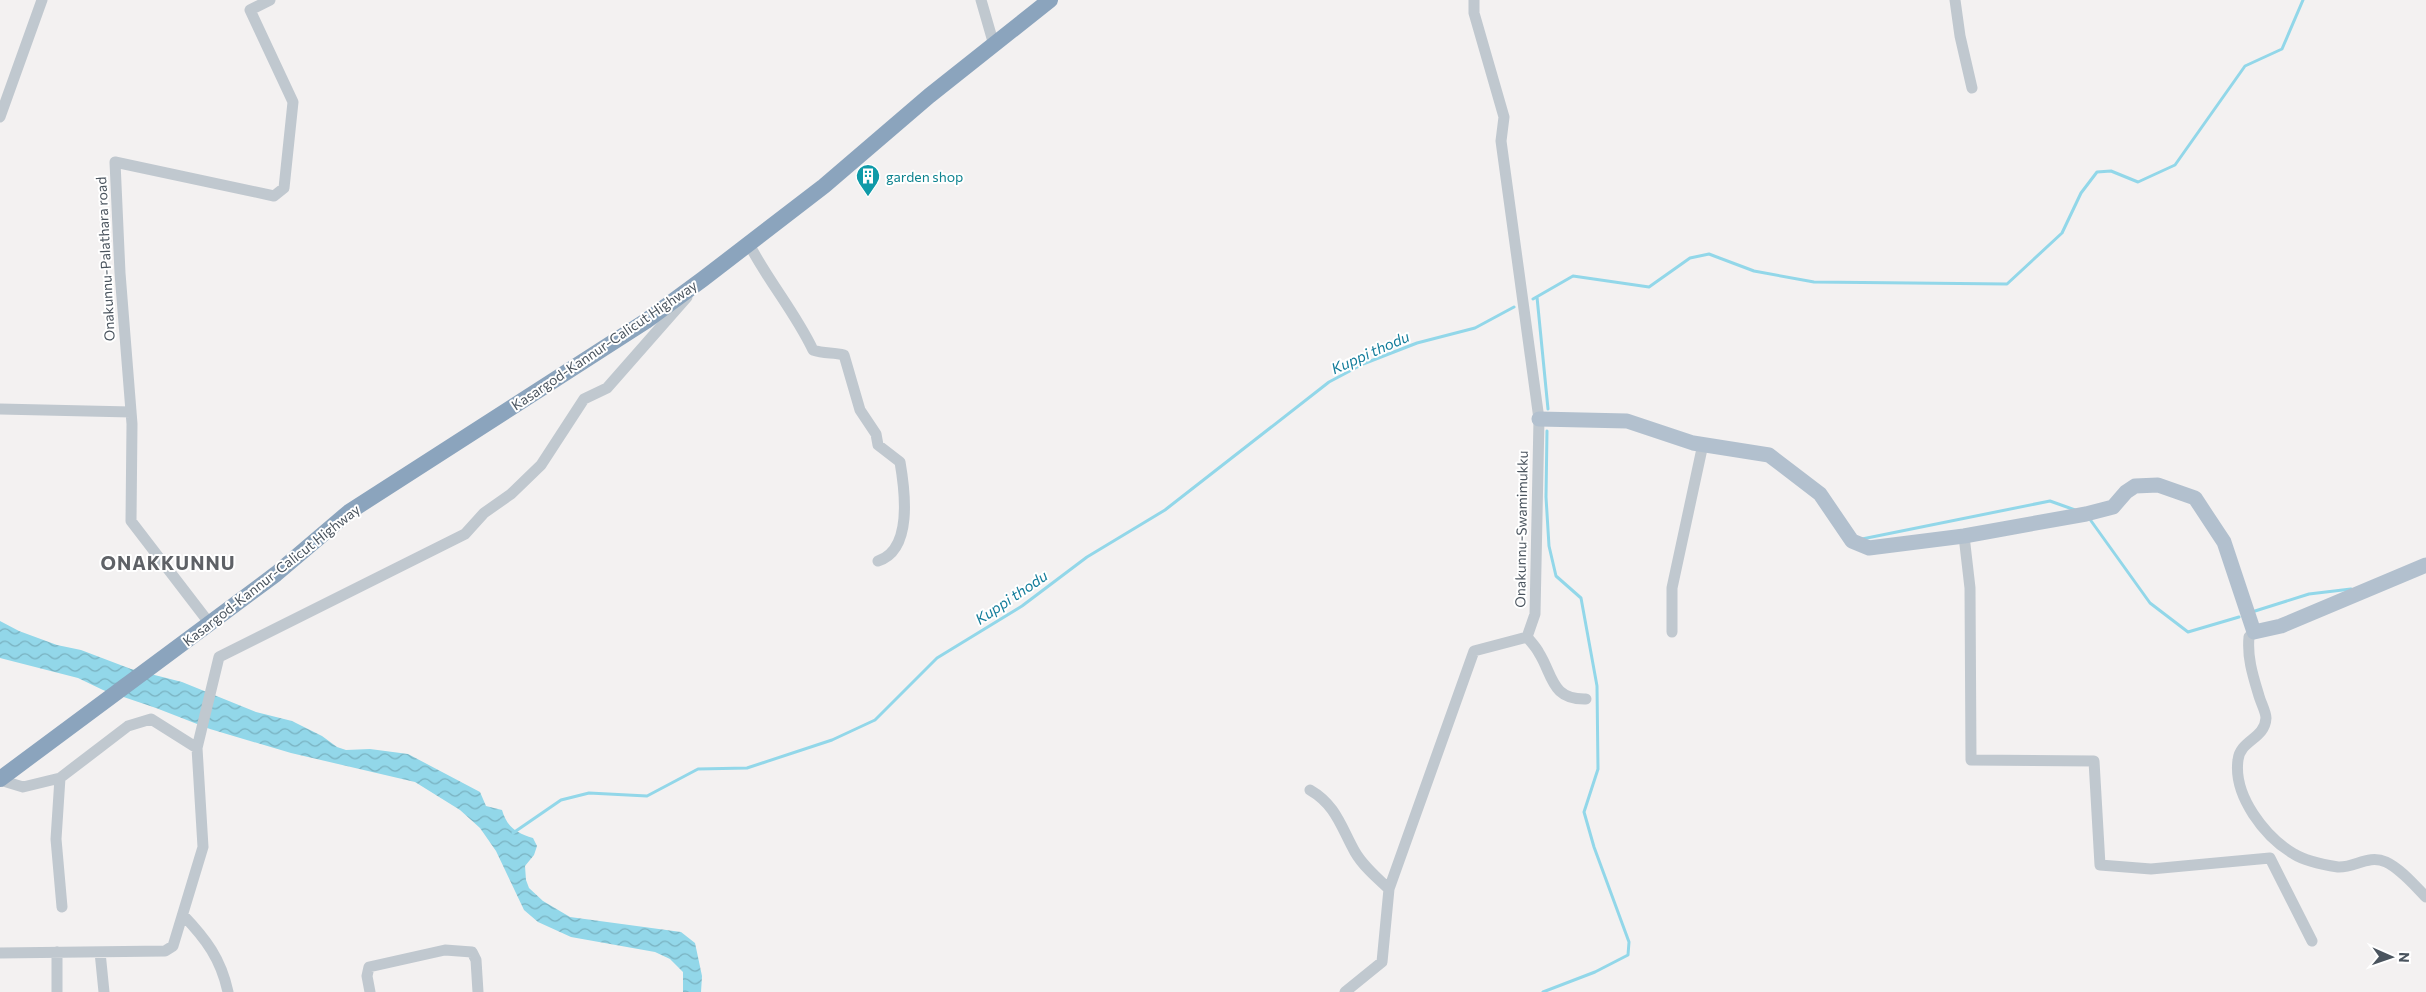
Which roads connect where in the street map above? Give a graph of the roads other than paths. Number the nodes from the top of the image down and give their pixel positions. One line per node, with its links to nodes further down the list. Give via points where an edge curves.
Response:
1 (42, 0): 9 (street)
2 (270, 0): 13 (street, Onakunnu-Palathara road, via 250,10 293,102 284,188 274,196 115,162)
3 (981, 0): 7 (street)
4 (1050, 0): 7 (highway, Kasargod-Kannur-Calicut Highway)
5 (1474, 0): 14 (street, Onakunnu-Swamimukku, via 1474,13 1504,117 1501,141)
6 (1955, 0): 8 (street)
7 (994, 45): 10 (highway, Kasargod-Kannur-Calicut Highway, via 824,186)
8 (1972, 88)
9 (0, 117)
10 (748, 244): 11 (highway, Kasargod-Kannur-Calicut Highway); 17 (street, via 813,350 844,355 860,410 876,434 878,446 900,462 903,525 888,558)
11 (703, 279): 19 (highway, Kasargod-Kannur-Calicut Highway, via 646,320 349,512); 24 (street, via 607,388 584,399 541,465 511,494 484,513 465,534 219,656)
12 (0, 409): 13 (street)
13 (131, 412): 19 (street, Onakunnu-Palathara road, via 131,521)
14 (1539, 419): 15 (main road, via 1627,421); 22 (street, Onakunnu-Swamimukku, via 1535,614)
15 (1703, 444): 16 (main road, via 1770,455 1820,494 1852,541 1868,548); 20 (street, via 1672,588)
16 (1964, 536): 21 (main road, via 2113,507 2135,486 2158,485 2195,498 2200,505 2224,542); 32 (street, via 1970,588 1971,760 2094,761 2100,866 2151,869 2270,858)
17 (878, 561)
18 (2426, 565): 21 (main road, via 2280,626)
19 (210, 624): 26 (highway, Kasargod-Kannur-Calicut Highway)
20 (1672, 632)
21 (2254, 632): 29 (street, via 2249,637 2248,658 2266,717 2264,729 2243,746 2238,760 2243,794 2256,818 2277,842 2295,855 2342,867 2362,860 2387,862)
22 (1527, 637): 23 (street, via 1560,692 1578,699); 28 (street, via 1474,651)
23 (1586, 698)
24 (197, 748): 25 (street, via 150,719 128,726); 31 (street, via 203,847)
25 (60, 778): 26 (street, via 23,787); 30 (street, via 56,838)
26 (0, 779)
27 (1310, 790): 28 (street, via 1328,802 1356,854)
28 (1389, 889): 41 (street, via 1382,962)
29 (2426, 897)
30 (62, 907)
31 (183, 916): 34 (street, via 173,946 165,951); 38 (street, via 205,937 224,973)
32 (2312, 941)
33 (57, 952): 34 (street); 35 (street); 36 (street)
34 (100, 952): 37 (street)
35 (0, 953)
36 (57, 992)
37 (104, 992)
38 (228, 992)
39 (370, 992): 40 (street, via 369,967 444,950 472,952 476,960)
40 (478, 992)
41 (1345, 992)

